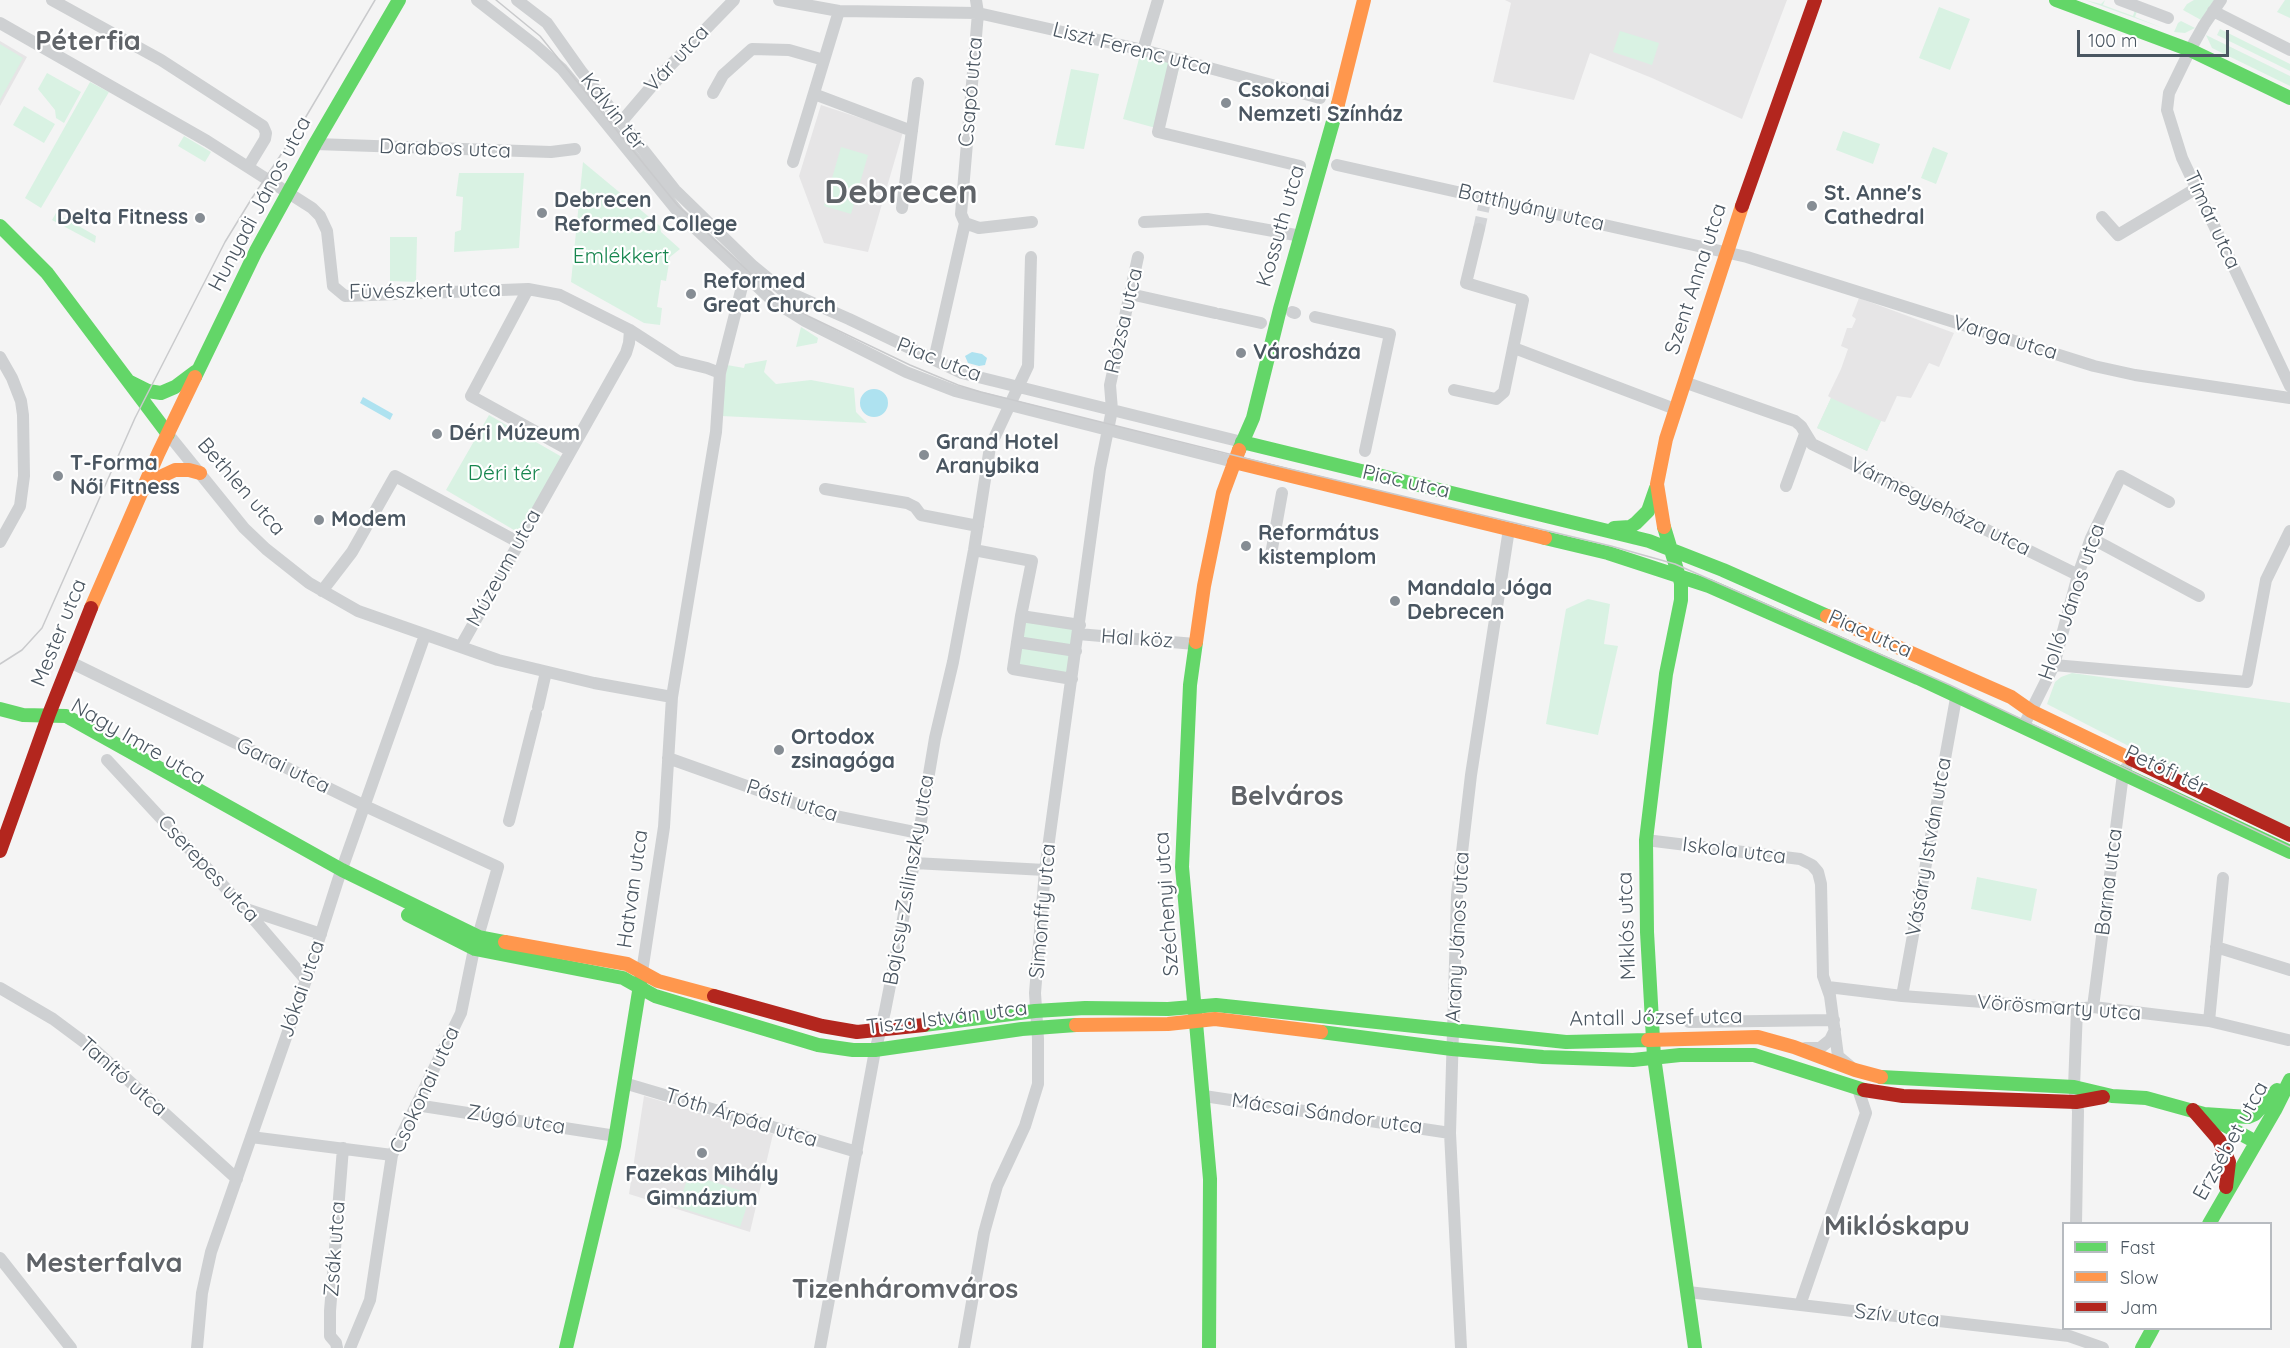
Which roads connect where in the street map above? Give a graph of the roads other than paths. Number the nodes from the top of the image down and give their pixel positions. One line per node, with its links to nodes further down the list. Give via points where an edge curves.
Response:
1 (52, 0): 37 (street, via 161,60 263,126 265,139)
2 (399, 0): 32 (street, Hunyadi János utca)
3 (477, 0): 40 (street, Kálvin tér, via 562,69)
4 (517, 0): 30 (street, Kálvin tér, via 547,23)
5 (734, 0): 30 (street, Vár utca)
6 (780, 0): 15 (street)
7 (976, 0): 17 (street, Csapó utca)
8 (1158, 0): 20 (street)
9 (1364, 0): 48 (street, Kossuth utca)
10 (1815, 0): 49 (street, Szent Anna utca)
11 (2056, 0): 21 (street)
12 (2120, 0): 18 (street)
13 (2221, 0): 16 (street, Tímár utca)
14 (856, 5): 15 (street); 17 (street)
15 (839, 11): 24 (street)
16 (2213, 11): 21 (street, Tímár utca); 22 (street)
17 (978, 13): 20 (street, Liszt Ferenc utca); 45 (street, Csapó utca, via 961,214)
18 (2168, 18)
19 (0, 23): 37 (street)
20 (1143, 50): 23 (street, Liszt Ferenc utca)
21 (2190, 50): 29 (street); 38 (street, Tímár utca, via 2169,93 2167,110 2182,158)
22 (2290, 50)
23 (1175, 59): 28 (street, Liszt Ferenc utca); 36 (street, via 1158,132)
24 (824, 60): 26 (street, via 789,50 752,49 723,75); 27 (street)
25 (918, 83): 31 (street)
26 (713, 93)
27 (814, 94): 31 (street); 34 (street)
28 (1320, 98)
29 (2290, 98)
30 (622, 120): 40 (street, Kálvin tér)
31 (912, 131): 41 (street)
32 (315, 144): 33 (street, Darabos utca); 39 (street, Hunyadi János utca)
33 (575, 150)
34 (793, 162)
35 (1337, 165): 49 (street, Batthyány utca, via 1485,202)
36 (1300, 166)
37 (248, 167): 39 (street)
38 (2197, 189): 42 (street, via 2118,235); 67 (street, Tímár utca)
39 (289, 192): 53 (street, Füvészkert utca, via 315,211 324,223 333,286 345,296); 63 (street, Hunyadi János utca)
40 (670, 194): 52 (street, Kálvin tér)
41 (902, 208)
42 (2102, 217)
43 (1032, 222): 45 (street, via 979,228)
44 (1144, 222): 48 (street, via 1208,219)
45 (965, 223): 62 (street, Csapó utca)
46 (0, 226): 65 (street, Bethlen utca, via 47,273)
47 (1479, 229): 60 (street, via 1466,283 1523,300)
48 (1301, 236): 77 (street, Kossuth utca, via 1253,418)
49 (1726, 252): 66 (street, Szent Anna utca); 70 (street, Varga utca, via 2094,366)
50 (1031, 257): 68 (street, Bajcsy-Zsilinszky utca, via 1028,366)
51 (1138, 257): 55 (street, Rózsa utca)
52 (749, 271): 54 (street, Kálvin tér); 56 (street, Kálvin tér); 64 (street, Hatvan utca)
53 (528, 289): 59 (street, Füvészkert utca, via 560,295); 78 (street, via 471,396)
54 (781, 289): 62 (street, Piac utca)
55 (1130, 294): 58 (street); 73 (street, Rózsa utca, via 1110,385)
56 (773, 301): 71 (street, Piac utca, via 906,372 955,392)
57 (1315, 317): 79 (street, via 1390,334)
58 (1261, 322)
59 (630, 330): 64 (street, via 678,361); 78 (street, Múzeum utca, via 626,353)
60 (1514, 348): 69 (street, via 1504,392 1496,399); 72 (street)
61 (0, 357): 93 (street, via 21,401 24,476 20,506)
62 (934, 360): 68 (street, Piac utca, via 962,373)
63 (200, 367): 65 (street, via 161,393); 75 (street, Hunyadi János utca)
64 (720, 373): 114 (street, Hatvan utca, via 716,432)
65 (129, 381): 75 (street, Bethlen utca)
66 (1684, 382): 72 (street, Szent Anna utca); 76 (street, Vármegyeháza utca, via 1795,421)
67 (2290, 386)
68 (1018, 387): 71 (street, Bajcsy-Zsilinszky utca); 73 (street, Piac utca)
69 (1454, 390)
70 (2290, 398)
71 (1008, 405): 74 (street, Piac utca); 88 (street, Bajcsy-Zsilinszky utca, via 990,447)
72 (1675, 409): 82 (street, Szent Anna utca)
73 (1112, 410): 74 (street, Rózsa utca); 77 (street, Piac utca)
74 (1107, 430): 80 (street, Piac utca); 104 (street, Rózsa utca)
75 (168, 434): 81 (street, Bethlen utca); 85 (street, Mester utca)
76 (1809, 439): 83 (street); 99 (street, Vármegyeháza utca)
77 (1242, 442): 80 (street, Kossuth utca); 90 (street, Piac utca)
78 (569, 450): 94 (street, Múzeum utca)
79 (1365, 451)
80 (1234, 462): 89 (street, Piac utca); 107 (street, Széchenyi utca, via 1223,493)
81 (200, 473): 85 (street, via 175,470); 101 (street, Bethlen utca, via 258,542)
82 (1657, 484): 90 (street, via 1648,511 1636,523); 95 (street, Szent Anna utca)
83 (1786, 486)
84 (825, 489): 88 (street, via 907,503 921,515)
85 (142, 491): 110 (street, Mester utca)
86 (1281, 497): 97 (street)
87 (2169, 502): 92 (street, Holló János utca, via 2121,476)
88 (978, 526): 96 (street, Bajcsy-Zsilinszky utca)
89 (1509, 529): 100 (street, Piac utca, via 1608,553); 155 (street, Arany János utca, via 1457,895)
90 (1605, 529): 95 (street, Piac utca)
91 (2290, 531): 111 (street, via 2266,580 2247,682)
92 (2091, 538): 99 (street, Holló János utca); 102 (street)
93 (0, 542)
94 (518, 542): 101 (street, via 395,476 352,552); 108 (street, Múzeum utca)
95 (1670, 549): 98 (street, Piac utca); 100 (street, Szent Anna utca)
96 (974, 550): 103 (street, via 1032,561); 126 (street, Bajcsy-Zsilinszky utca)
97 (1270, 560)
98 (1717, 567): 100 (street); 117 (street, Piac utca, via 2002,693)
99 (2078, 575): 111 (street, Holló János utca)
100 (1685, 578): 115 (street, Piac utca); 128 (street, Miklós utca, via 1666,674)
101 (322, 591): 105 (street, Bethlen utca, via 358,611)
102 (2199, 596)
103 (1021, 616): 104 (street, Hal köz); 106 (street)
104 (1079, 630): 107 (street, Hal köz); 109 (street, Hal köz)
105 (425, 635): 108 (street, Bethlen utca); 124 (street, Jókai utca)
106 (1017, 642): 109 (street, Hal köz); 113 (street, via 1013,669)
107 (1195, 644): 150 (street, Széchenyi utca, via 1182,867)
108 (460, 646): 112 (street, Bethlen utca)
109 (1076, 651): 113 (street, Hal köz)
110 (70, 662): 118 (street, Mester utca); 124 (street, Garai utca)
111 (2054, 664): 117 (street, Holló János utca)
112 (546, 672): 114 (street, Bethlen utca); 125 (street)
113 (1072, 679): 133 (street, Simonffy utca)
114 (672, 697): 120 (street, Hatvan utca)
115 (1956, 698): 119 (street, Piac utca); 146 (street, Vásáry István utca)
116 (0, 709): 118 (street, via 23,715)
117 (2031, 711): 119 (street, Holló János utca); 121 (street, Petőfi tér)
118 (49, 714): 129 (street, Mester utca); 134 (street, Nagy Imre utca, via 62,726)
119 (2023, 727): 123 (street, Petőfi tér)
120 (668, 758): 126 (street, Pásti utca, via 825,814); 141 (street, Hatvan utca, via 664,827)
121 (2131, 758): 123 (street, Barna utca); 127 (street, Petőfi tér)
122 (107, 760): 136 (street, Cserepes utca)
123 (2123, 774): 130 (street, Petőfi tér); 147 (street, Barna utca)
124 (365, 806): 132 (street, Garai utca); 134 (street, Jókai utca)
125 (509, 821)
126 (919, 833): 131 (street, Bajcsy-Zsilinszky utca)
127 (2290, 835)
128 (1646, 840): 144 (street, Iskola utca, via 1800,859 1812,865 1821,884 1823,976); 158 (street, Miklós utca)
129 (0, 851)
130 (2290, 852)
131 (914, 863): 133 (street); 156 (street, Bajcsy-Zsilinszky utca)
132 (498, 867): 138 (street, Csokonai utca)
133 (1045, 870): 149 (street, Simonffy utca)
134 (340, 875): 137 (street, Jókai utca); 138 (street, Nagy Imre utca)
135 (2223, 878): 139 (street)
136 (245, 909): 137 (street); 142 (street, Cserepes utca)
137 (321, 934): 142 (street, Jókai utca)
138 (477, 943): 141 (street, Nagy Imre utca, via 627,964); 143 (street, Nagy Imre utca, via 623,978); 172 (street, Csokonai utca, via 461,1013)
139 (2216, 947): 140 (street); 151 (street)
140 (2290, 970)
141 (642, 972): 143 (street, Hatvan utca); 156 (street, Tisza István utca, via 658,981 822,1026)
142 (306, 980): 176 (street, Jókai utca)
143 (640, 987): 161 (street, Tisza István utca, via 655,996 818,1045); 166 (street, Hatvan utca)
144 (1828, 987): 146 (street, Vörösmarty utca); 153 (street)
145 (0, 988): 181 (street, Tanító utca, via 96,1051)
146 (1902, 996): 148 (street, Vörösmarty utca)
147 (2093, 1007): 148 (street, Vörösmarty utca); 151 (street, Vörösmarty utca)
148 (2077, 1009): 167 (street)
149 (1035, 1011): 150 (street, Tisza István utca); 154 (street, Simonffy utca); 156 (street, Tisza István utca)
150 (1196, 1014): 154 (street, Tisza István utca); 155 (street, Antall József utca, via 1216,1005); 160 (street, Antall József utca); 170 (street, Széchenyi utca)
151 (2209, 1021): 157 (street, Vörösmarty utca)
152 (1689, 1022): 153 (street, Antall József utca)
153 (1835, 1025): 159 (street, via 1830,1040 1820,1048); 163 (street, via 1838,1056)
154 (1037, 1028): 161 (street, Tisza István utca); 196 (street, Simonffy utca, via 1038,1084 1025,1126 994,1196)
155 (1452, 1030): 158 (street, Antall József utca, via 1566,1042); 160 (street, Arany János utca)
156 (880, 1031): 161 (street, Bajcsy-Zsilinszky utca)
157 (2289, 1040)
158 (1653, 1041): 159 (street, Antall József utca, via 1741,1036); 162 (street, Miklós utca)
159 (1794, 1047): 163 (street, Antall József utca)
160 (1452, 1049): 162 (street, Antall József utca, via 1573,1059); 174 (street, Arany János utca)
161 (875, 1050): 179 (street, Bajcsy-Zsilinszky utca)
162 (1654, 1057): 168 (street, Antall József utca, via 1754,1055); 186 (street, Miklós utca)
163 (1855, 1070): 167 (street, Antall József utca, via 1903,1079)
164 (2290, 1075): 173 (street, via 2267,1103 2248,1118)
165 (2290, 1080): 177 (street, Erzsébet utca)
166 (624, 1083): 175 (street, Hatvan utca); 179 (street, Tóth Árpád utca)
167 (2074, 1087): 169 (street, Antall József utca); 171 (street)
168 (1858, 1089): 171 (street, Antall József utca, via 1903,1096); 187 (street, via 1866,1113)
169 (2112, 1095): 171 (street, Antall József utca); 173 (street, Antall József utca, via 2146,1098)
170 (1203, 1096): 174 (street, Mácsai Sándor utca); 197 (street, Széchenyi utca, via 1210,1179)
171 (2076, 1102): 183 (street)
172 (416, 1105): 175 (street, Zúgó utca); 180 (street, Csokonai utca)
173 (2198, 1112): 177 (street, Antall József utca); 182 (street, via 2219,1140 2229,1162)
174 (1450, 1133): 198 (street, Arany János utca)
175 (616, 1136): 194 (street, Hatvan utca)
176 (251, 1137): 178 (street); 181 (street, Jókai utca)
177 (2256, 1142): 182 (street, Erzsébet utca)
178 (343, 1148): 180 (street); 192 (street, Zsák utca, via 330,1311 330,1336)
179 (857, 1152): 195 (street, Bajcsy-Zsilinszky utca)
180 (392, 1155): 193 (street, Csokonai utca, via 370,1300)
181 (237, 1179): 191 (street, Jókai utca, via 208,1263)
182 (2222, 1200): 184 (street, Erzsébet utca)
183 (2076, 1222)
184 (2210, 1222)
185 (0, 1258): 190 (street)
186 (1689, 1292): 187 (street, Szív utca); 199 (street, Miklós utca)
187 (1800, 1305): 189 (street, Szív utca)
188 (2152, 1330): 201 (street)
189 (2070, 1332): 200 (street, Szív utca)
190 (71, 1348)
191 (197, 1348)
192 (336, 1348)
193 (350, 1348)
194 (566, 1348)
195 (820, 1348)
196 (964, 1348)
197 (1209, 1348)
198 (1461, 1348)
199 (1695, 1348)
200 (2103, 1348)
201 (2142, 1348)

